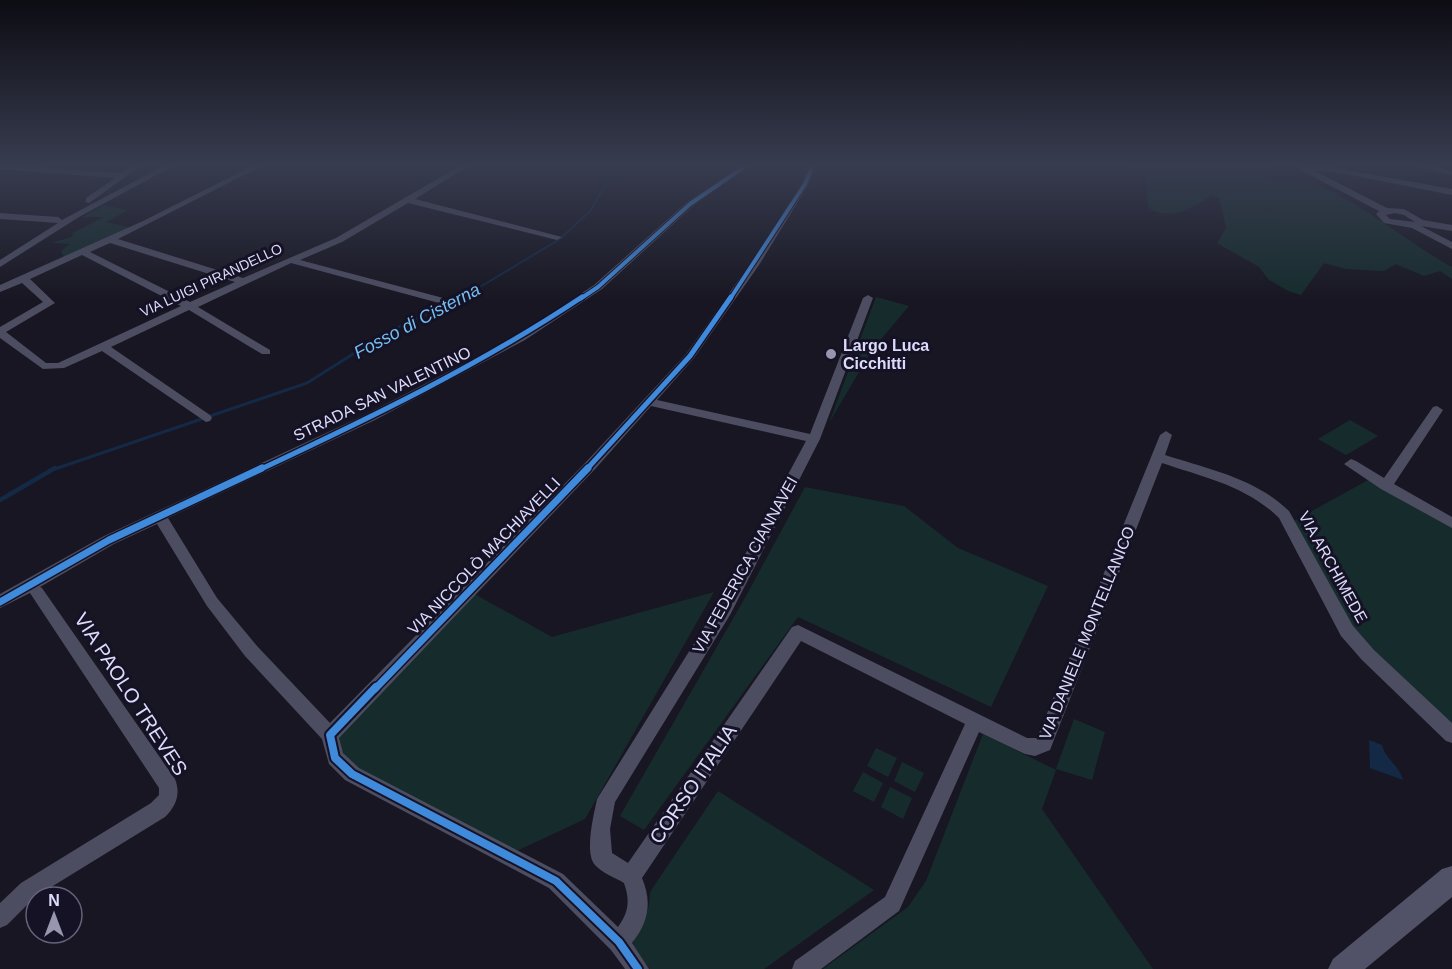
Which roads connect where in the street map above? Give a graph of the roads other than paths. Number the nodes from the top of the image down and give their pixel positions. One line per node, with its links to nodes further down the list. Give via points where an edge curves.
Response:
1 (72, 210): 10 (street)
2 (85, 210): 20 (street)
3 (170, 210): 14 (street)
4 (390, 210): 19 (street, VIA LUIGI PIRANDELLO, via 339,240)
5 (449, 210): 13 (street)
6 (683, 210): 38 (street, STRADA SAN VALENTINO, via 590,293 521,338 390,407)
7 (787, 210): 30 (street, VIA NICCOLÒ MACHIAVELLI, via 690,356)
8 (1384, 210): 11 (street, via 1410,214)
9 (0, 216): 10 (street)
10 (58, 220): 17 (street)
11 (1417, 224): 12 (street); 15 (street)
12 (1452, 228)
13 (557, 237)
14 (110, 240): 16 (street); 22 (street)
15 (1452, 246)
16 (82, 252): 21 (street); 26 (street)
17 (5, 253): 18 (street)
18 (0, 260)
19 (290, 260): 22 (street, VIA LUIGI PIRANDELLO); 25 (street)
20 (0, 264)
21 (24, 279): 23 (street); 27 (street, VIA LUIGI PIRANDELLO, via 50,303)
22 (246, 282): 26 (street, VIA LUIGI PIRANDELLO)
23 (0, 290)
24 (868, 298): 34 (street, VIA FEDERICA CIANNAVEI)
25 (443, 301)
26 (191, 307): 28 (street, VIA LUIGI PIRANDELLO); 29 (street)
27 (0, 332): 28 (street, VIA LUIGI PIRANDELLO, via 48,367 60,366)
28 (104, 346): 32 (street)
29 (266, 352)
30 (649, 402): 34 (street); 44 (street, VIA NICCOLÒ MACHIAVELLI)
31 (1437, 410): 37 (street)
32 (206, 418)
33 (1166, 435): 35 (street, VIA DANIELE MONTELLANICO)
34 (814, 440): 46 (street, VIA FEDERICA CIANNAVEI, via 724,610 606,799 600,829 602,858)
35 (1158, 457): 43 (street, VIA DANIELE MONTELLANICO, via 1044,744 1028,747); 45 (street, VIA ARCHIMEDE, via 1252,490 1273,503 1284,515 1337,616 1354,640)
36 (1351, 464): 37 (street)
37 (1386, 486): 39 (street)
38 (160, 517): 41 (street, STRADA SAN VALENTINO, via 97,546); 44 (street, via 212,602 251,651)
39 (1452, 523)
40 (37, 592): 48 (street, VIA PAOLO TREVES, via 168,785 169,796 158,810 28,890)
41 (0, 602)
42 (798, 632): 43 (street, VIA DANIELE MONTELLANICO); 46 (street, CORSO ITALIA)
43 (975, 721): 51 (street, via 892,904)
44 (330, 735): 49 (street, via 334,758 352,774 556,881)
45 (1452, 735)
46 (631, 876): 49 (street, via 638,890 639,908 634,926)
47 (1452, 879): 52 (street)
48 (0, 918)
49 (619, 942): 50 (street)
50 (638, 969)
51 (803, 969)
52 (1343, 969)

